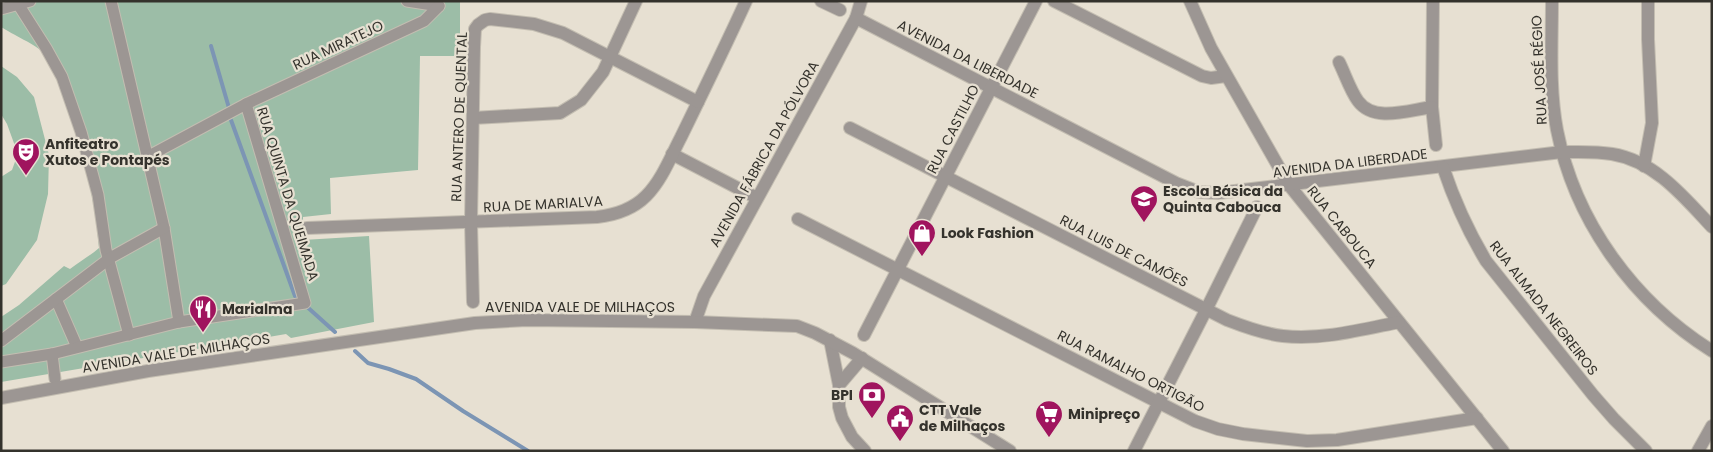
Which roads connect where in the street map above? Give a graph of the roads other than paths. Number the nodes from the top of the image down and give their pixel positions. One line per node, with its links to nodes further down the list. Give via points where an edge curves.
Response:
1 (30, 1): 14 (street)
2 (111, 1): 31 (street)
3 (407, 1): 15 (street)
4 (636, 1): 19 (street)
5 (746, 1): 23 (street, RUA DE MARIALVA)
6 (821, 1): 17 (street)
7 (861, 1): 18 (street, AVENIDA FÁBRICA DA PÓLVORA)
8 (1036, 1): 22 (street, RUA CASTILHO)
9 (1054, 1): 21 (street, via 1202,76)
10 (1190, 1): 21 (street, RUA CABOUCA)
11 (1433, 1): 25 (street)
12 (1552, 1): 29 (street, RUA JOSÉ RÉGIO, via 1553,104)
13 (1648, 1): 32 (street, via 1652,123)
14 (18, 4): 16 (street); 43 (street, via 62,77 98,195)
15 (439, 4): 24 (street, RUA MIRATEJO, via 424,21)
16 (1, 9)
17 (840, 10)
18 (856, 18): 22 (street, AVENIDA DA LIBERDADE); 36 (street, AVENIDA FÁBRICA DA PÓLVORA)
19 (611, 57): 23 (street, RUA ANTERO DE QUENTAL); 26 (street, via 581,100 560,114); 26 (street, RUA ANTERO DE QUENTAL, via 548,28 485,20 478,25 474,35)
20 (1339, 62): 25 (street, via 1357,100 1369,111 1382,114)
21 (1226, 76): 35 (street, RUA CABOUCA)
22 (991, 88): 34 (street, RUA CASTILHO); 35 (street, AVENIDA DA LIBERDADE, via 1199,192)
23 (698, 102): 30 (street, RUA DE MARIALVA)
24 (241, 107): 31 (street, RUA MIRATEJO); 48 (street, RUA QUINTA DA QUEIMADA, via 301,304)
25 (1432, 107): 28 (street)
26 (473, 118): 39 (street, RUA ANTERO DE QUENTAL)
27 (850, 128): 34 (street, RUA LUIS DE CAMÕES)
28 (1436, 145)
29 (1562, 152): 32 (street, AVENIDA DA LIBERDADE, via 1612,154); 33 (street, AVENIDA DA LIBERDADE); 56 (street, RUA JOSÉ RÉGIO, via 1587,214 1623,273 1656,310)
30 (672, 154): 36 (street); 39 (street, RUA DE MARIALVA, via 645,198 619,213 597,217)
31 (147, 157): 41 (street)
32 (1644, 166): 40 (street, AVENIDA DA LIBERDADE, via 1669,183)
33 (1443, 167): 35 (street, AVENIDA DA LIBERDADE); 70 (street, RUA ALMADA NEGREIROS, via 1455,201 1486,261 1593,395)
34 (945, 178): 44 (street, RUA CASTILHO); 47 (street, RUA LUIS DE CAMÕES)
35 (1289, 185): 50 (street, RUA CABOUCA)
36 (757, 198): 49 (street, AVENIDA FÁBRICA DA PÓLVORA, via 704,296)
37 (1256, 207): 47 (street)
38 (798, 219): 44 (street, RUA RAMALHO ORTIGÃO)
39 (471, 222): 42 (street, RUA DE MARIALVA); 46 (street, RUA ANTERO DE QUENTAL)
40 (1712, 227)
41 (164, 228): 43 (street); 48 (street)
42 (307, 228)
43 (108, 254): 45 (street); 51 (street)
44 (898, 270): 52 (street, RUA CASTILHO); 63 (street, RUA RAMALHO ORTIGÃO)
45 (56, 299): 54 (street); 55 (street)
46 (473, 302)
47 (1206, 310): 50 (street, RUA LUIS DE CAMÕES, via 1236,324 1282,336 1341,335); 63 (street)
48 (179, 322): 51 (street)
49 (695, 322): 53 (street, AVENIDA VALE DE MILHAÇOS, via 797,326); 62 (street, AVENIDA VALE DE MILHAÇOS, via 528,320 475,323 148,371)
50 (1399, 322): 64 (street, RUA CABOUCA)
51 (129, 335): 55 (street)
52 (864, 335)
53 (830, 340): 58 (street, AVENIDA VALE DE MILHAÇOS); 61 (street)
54 (1, 341)
55 (78, 347): 57 (street)
56 (1712, 351)
57 (52, 354): 59 (street); 60 (street)
58 (862, 358): 61 (street); 67 (street, AVENIDA VALE DE MILHAÇOS)
59 (1, 362)
60 (55, 379)
61 (839, 386): 66 (street, via 838,407 842,418 852,437)
62 (1, 398)
63 (1159, 403): 64 (street, RUA RAMALHO ORTIGÃO, via 1218,429 1264,438 1306,441 1337,440); 68 (street)
64 (1478, 418): 69 (street, RUA CABOUCA)
65 (1712, 426): 71 (street)
66 (866, 451)
67 (1010, 451)
68 (1134, 451)
69 (1504, 451)
70 (1646, 451)
71 (1698, 451)

